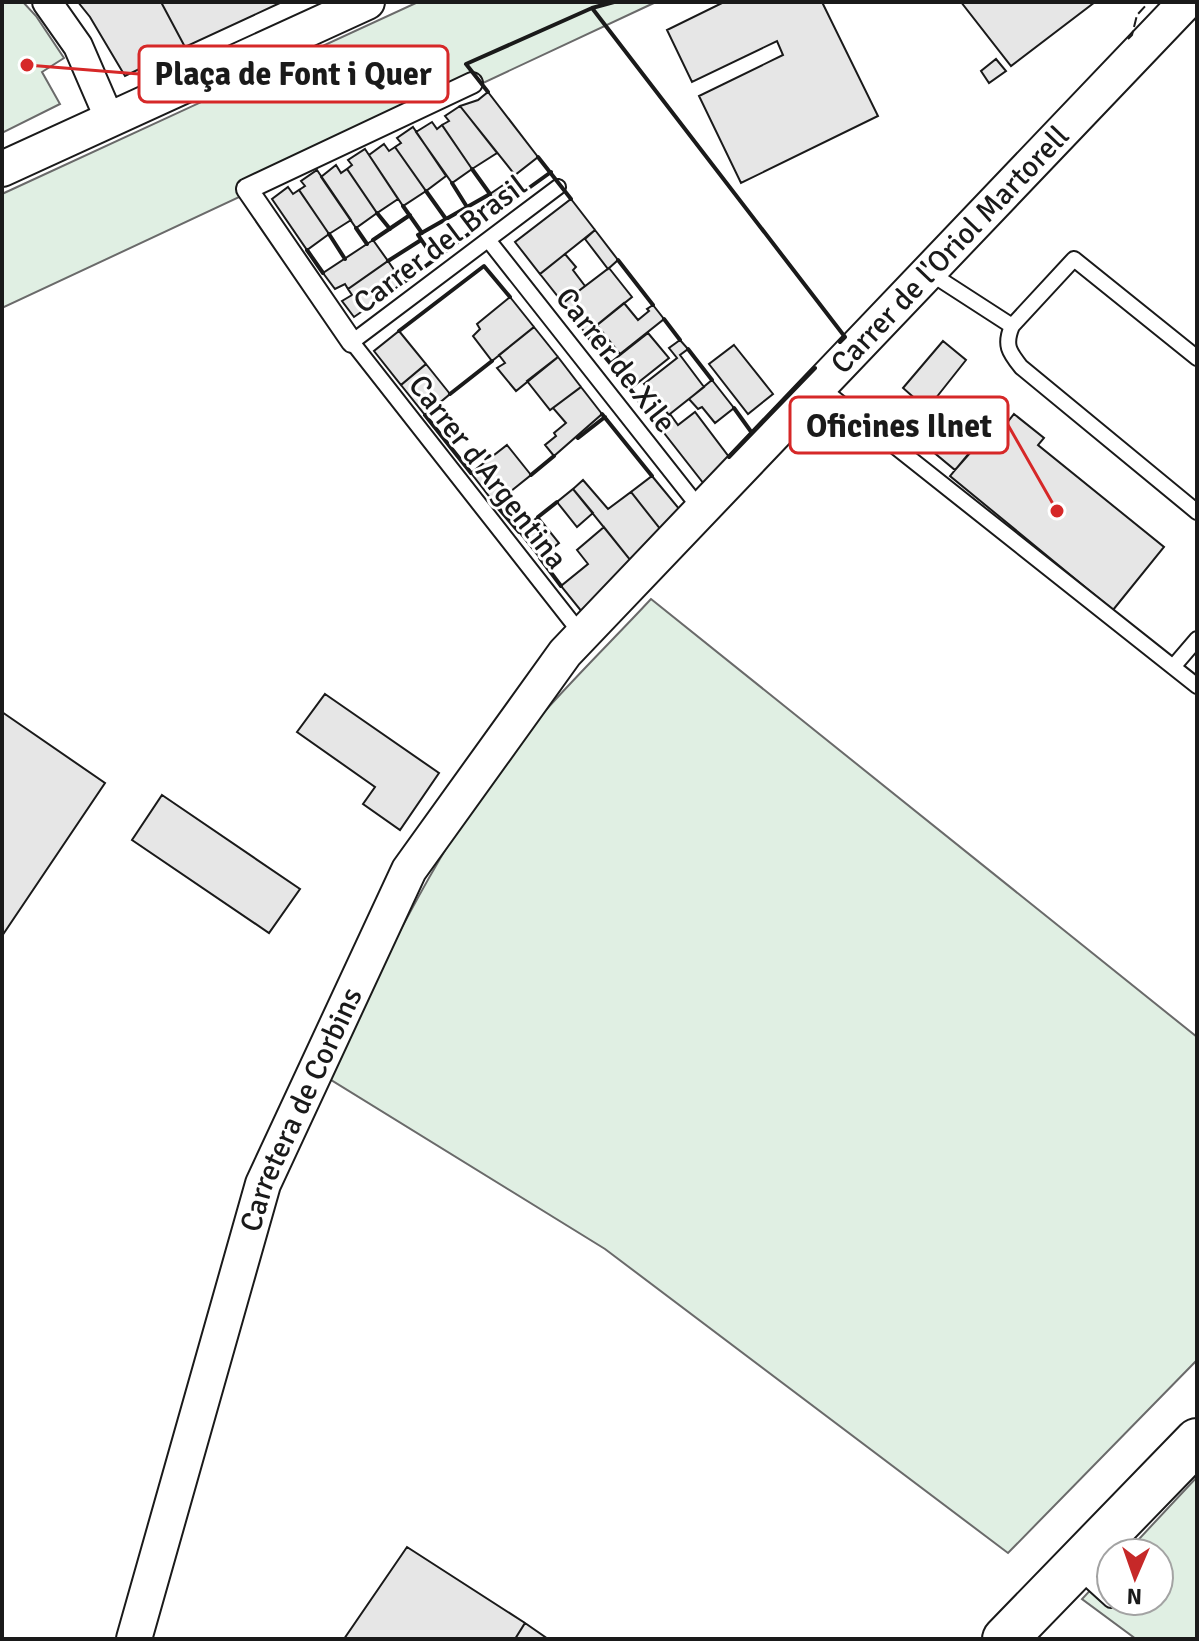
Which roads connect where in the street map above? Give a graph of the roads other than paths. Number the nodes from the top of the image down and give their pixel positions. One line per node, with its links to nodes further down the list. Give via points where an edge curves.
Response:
1 (47, 2): 5 (street, via 78,46)
2 (367, 2): 5 (street)
3 (1186, 2): 9 (street, Carrer de l'Oriol Martorell)
4 (472, 83): 11 (street, via 247,189)
5 (110, 120): 6 (street)
6 (2, 169)
7 (558, 187): 8 (lane, Carrer del Brasil)
8 (489, 241): 11 (lane, Carrer del Brasil); 14 (lane, Carrer de Xile)
9 (929, 273): 10 (lane); 13 (street, Carrer de l'Oriol Martorell)
10 (1012, 326): 12 (lane, via 1074,259); 15 (lane, via 1008,351 1021,367)
11 (352, 342): 16 (lane, Carrer d'Argentina)
12 (1197, 358)
13 (820, 387): 14 (street, Carrer de l'Oriol Martorell); 18 (lane)
14 (702, 511): 16 (street, Carrer de l'Oriol Martorell)
15 (1197, 512)
16 (582, 635): 23 (street, Carretera de Corbins, via 409,870 263,1184)
17 (1197, 639): 18 (lane)
18 (1173, 667): 19 (lane)
19 (1197, 686)
20 (1197, 1441): 21 (main road)
21 (1075, 1567): 22 (lane); 24 (main road)
22 (1095, 1585)
23 (134, 1639)
24 (1005, 1639)

